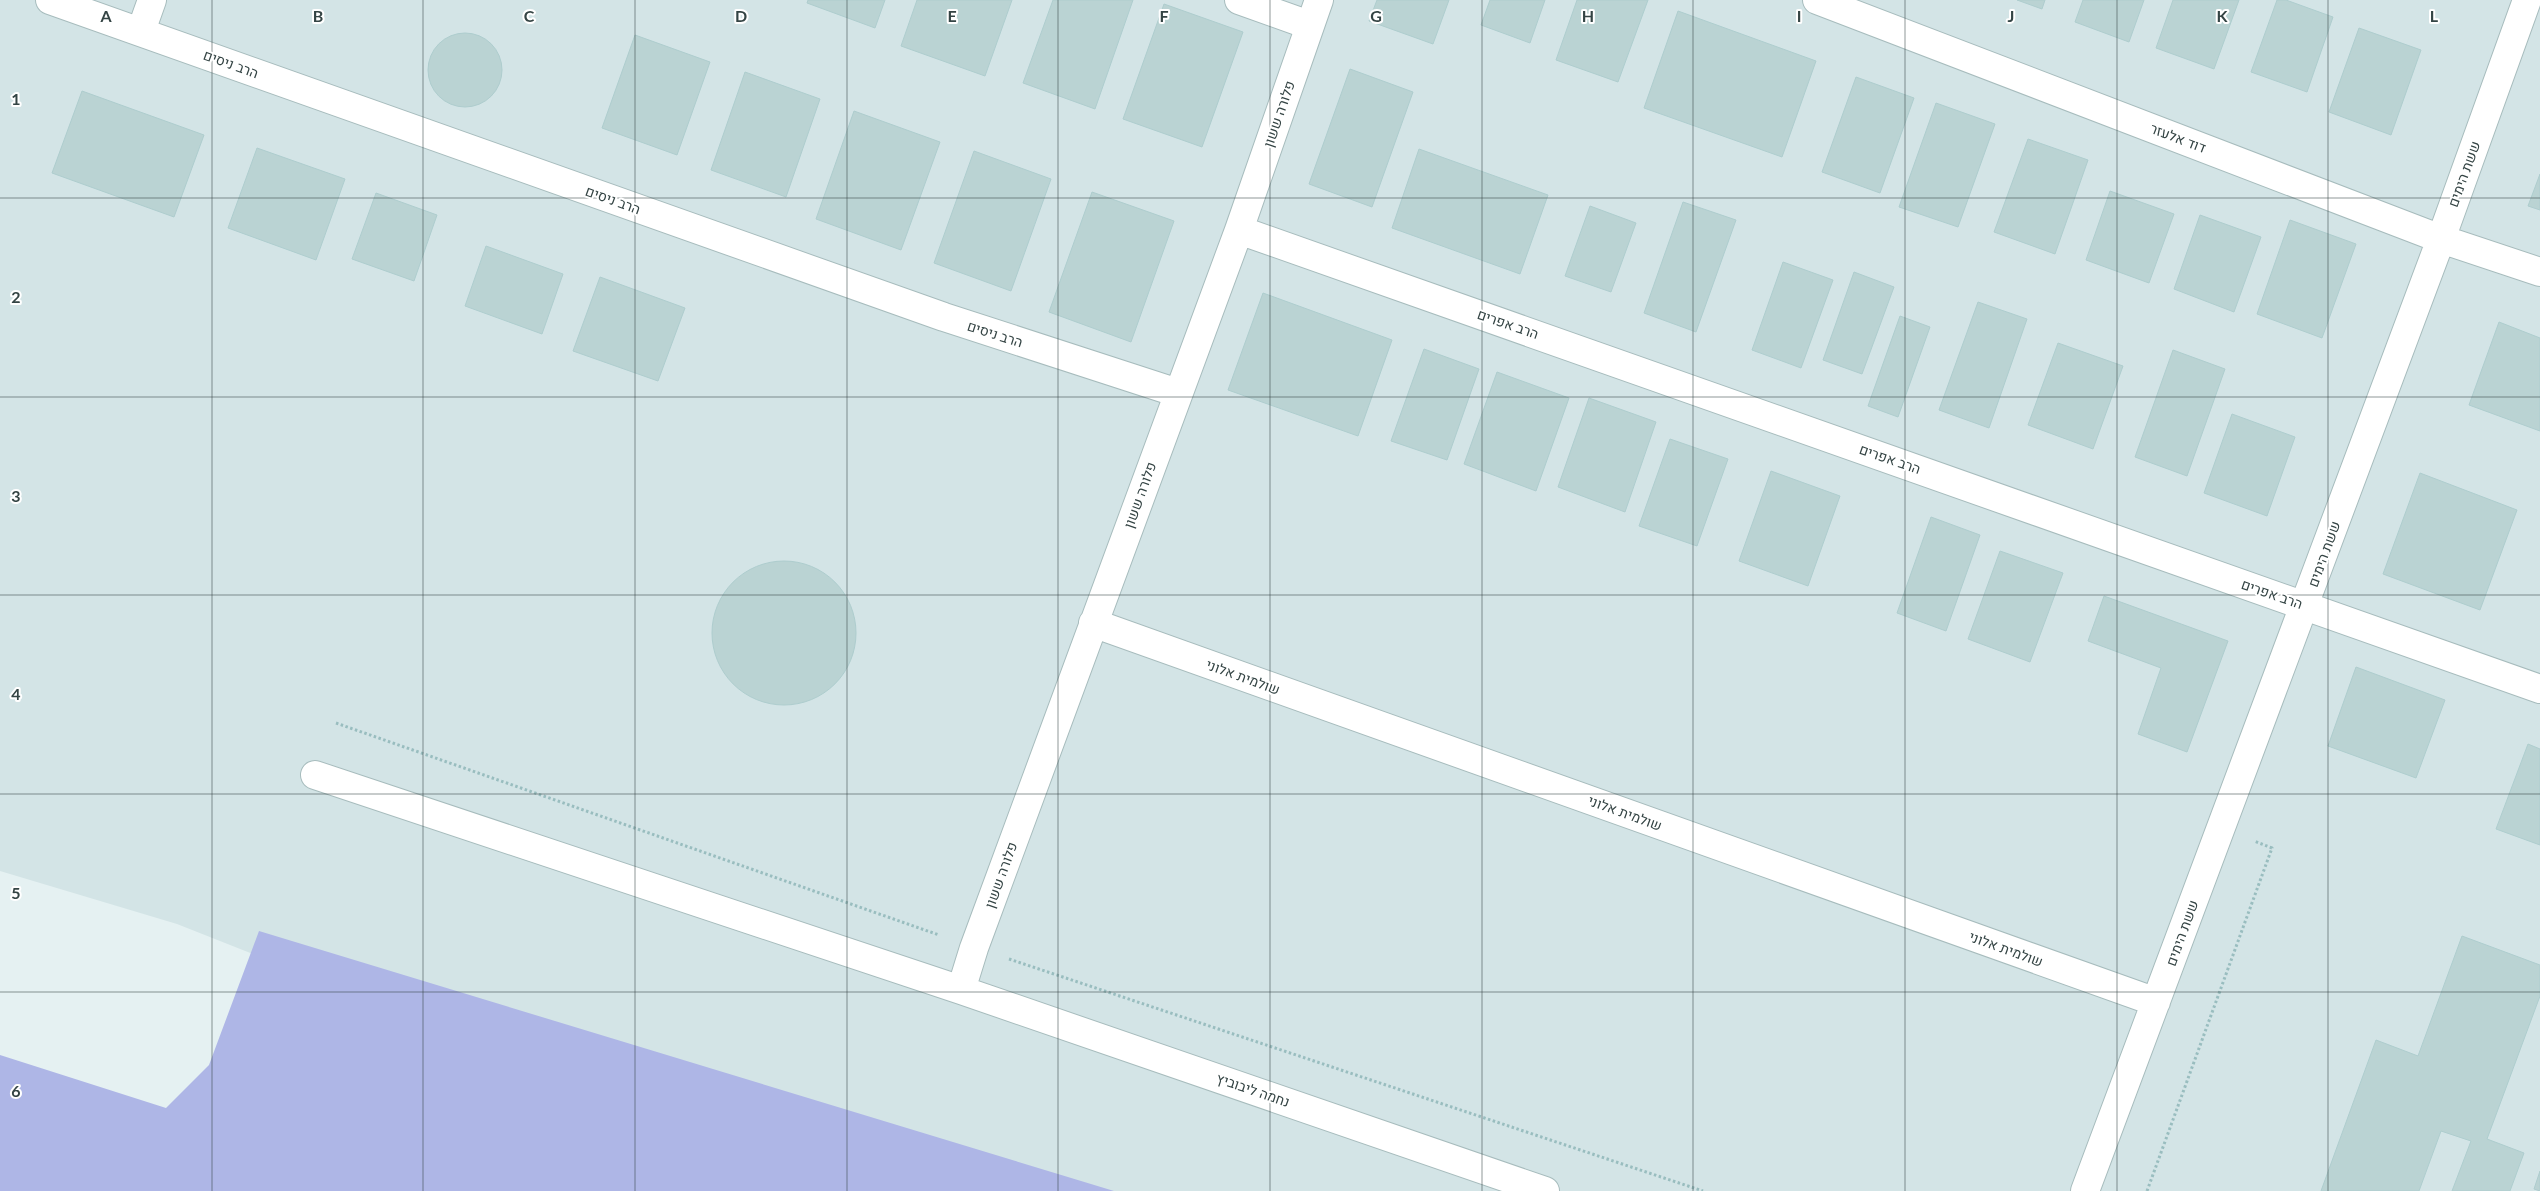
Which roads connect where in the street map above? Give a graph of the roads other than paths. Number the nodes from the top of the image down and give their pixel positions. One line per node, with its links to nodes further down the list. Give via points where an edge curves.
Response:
1 (50, 0): 8 (street, הרב ניסים)
2 (152, 0): 8 (street)
3 (1239, 0): 7 (street)
4 (1319, 0): 7 (street, פלורה ששון)
5 (1817, 0): 10 (street, דוד אלעזר)
6 (2527, 0): 10 (street, ששת הימים)
7 (1309, 25): 9 (street, פלורה ששון)
8 (141, 31): 12 (street, הרב ניסים, via 944,317)
9 (1240, 230): 12 (street, פלורה ששון); 13 (street, הרב אפרים)
10 (2441, 239): 11 (street, דוד אלעזר); 13 (street, ששת הימים)
11 (2540, 272)
12 (1178, 393): 14 (street, פלורה ששון)
13 (2304, 606): 15 (street, הרב אפרים); 18 (street, ששת הימים)
14 (1093, 623): 17 (street, פלורה ששון); 18 (street, שולמית אלוני)
15 (2540, 689)
16 (315, 775): 17 (street, נחמה ליבוביץ)
17 (961, 990): 19 (street, נחמה ליבוביץ)
18 (2156, 1002): 20 (street, ששת הימים)
19 (1545, 1191)
20 (2085, 1191)

